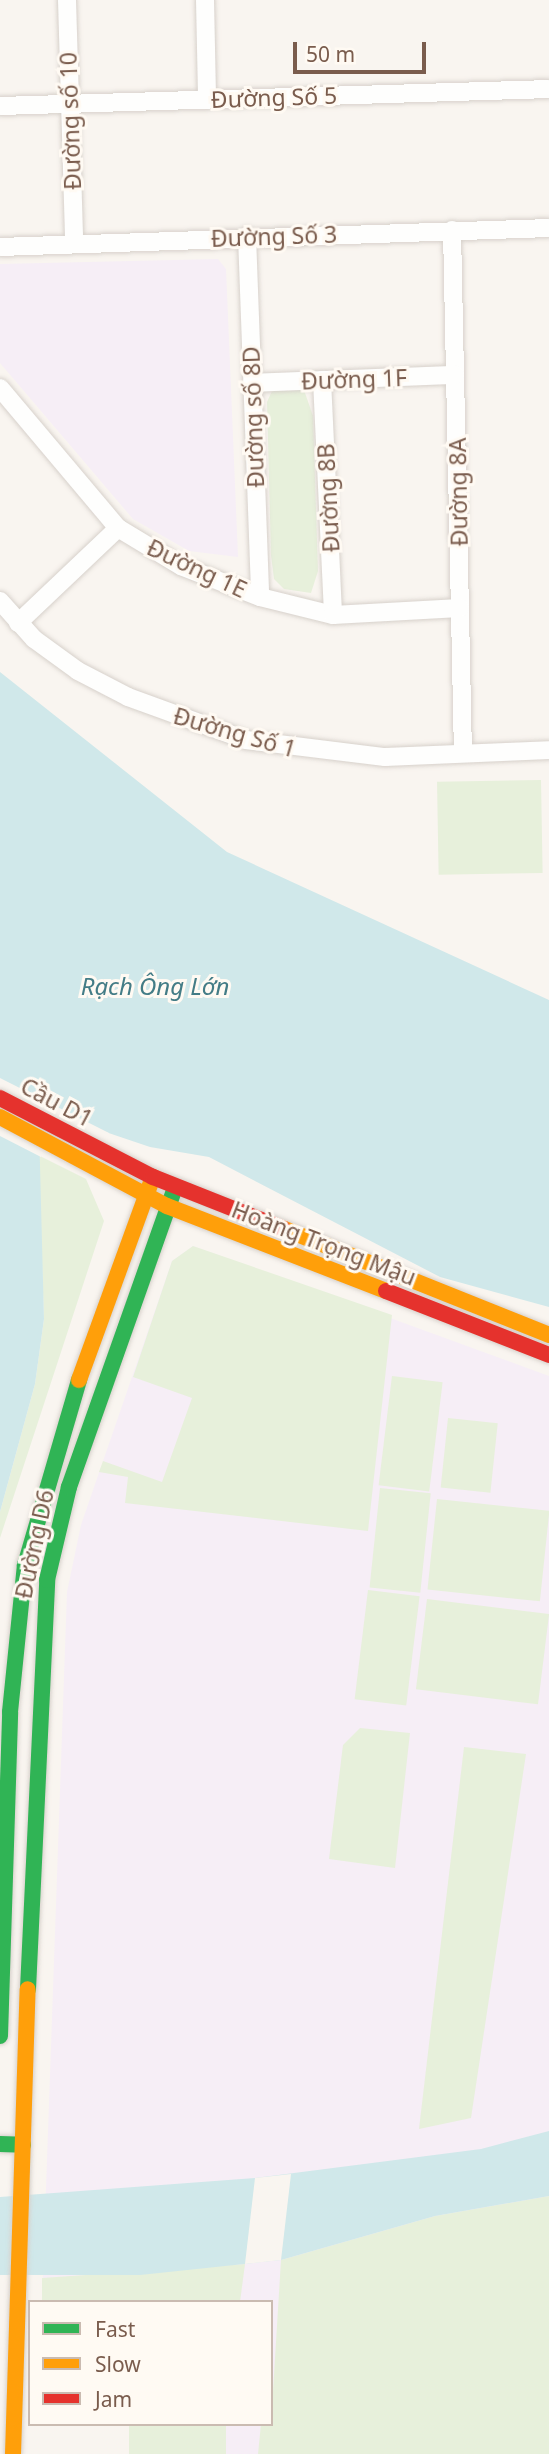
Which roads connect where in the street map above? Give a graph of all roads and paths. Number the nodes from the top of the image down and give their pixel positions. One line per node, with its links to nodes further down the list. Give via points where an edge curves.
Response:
1 (66, 0): 5 (street, Đường số 10)
2 (205, 0): 4 (street)
3 (549, 89): 4 (street, Đường Số 5)
4 (207, 99): 5 (street, Đường Số 5)
5 (70, 103): 6 (street, Đường Số 5); 10 (street, Đường số 10)
6 (0, 106)
7 (549, 228): 8 (street, Đường Số 3)
8 (452, 230): 9 (street, Đường Số 3); 12 (street, Đường 8A)
9 (247, 236): 10 (street, Đường Số 3); 14 (street, Đường số 8D)
10 (74, 241): 11 (street, Đường Số 3)
11 (0, 247)
12 (455, 375): 13 (street, Đường 1F); 19 (street, Đường 8A)
13 (322, 380): 14 (street, Đường 1F); 20 (street, Đường 8B)
14 (252, 383): 17 (street, Đường số 8D)
15 (0, 387): 16 (street, Đường 1E)
16 (118, 528): 17 (street, Đường 1E, via 181,566); 21 (street)
17 (260, 597): 20 (street, Đường 1E)
18 (0, 601): 21 (street, Đường Số 1)
19 (460, 608): 20 (street, Đường 1E); 23 (street, Đường 8A)
20 (333, 615)
21 (18, 623): 23 (street, Đường Số 1, via 78,671 118,692 246,740 320,753)
22 (549, 750): 23 (street, Đường Số 1)
23 (463, 753)
24 (0, 1098): 26 (street, Cầu D1)
25 (0, 1117): 27 (street, Cầu D1)
26 (93, 1146): 28 (street, Hoàng Trọng Mậu)
27 (88, 1163): 30 (street, Hoàng Trọng Mậu)
28 (153, 1177): 29 (street, Hoàng Trọng Mậu); 30 (street, Đường D6)
29 (175, 1187): 31 (street, Đường D6); 32 (street, Hoàng Trọng Mậu)
30 (146, 1195): 31 (street, Hoàng Trọng Mậu); 34 (street, Đường D6, via 55,1444 25,1564)
31 (167, 1206): 33 (street, Hoàng Trọng Mậu); 35 (street, Đường D6, via 69,1487)
32 (549, 1335)
33 (549, 1355)
34 (14, 1647): 35 (street); 36 (street, Đường D6)
35 (39, 1649): 38 (street, Đường D6)
36 (0, 2036)
37 (0, 2144): 38 (street)
38 (23, 2145): 39 (street, Đường D6)
39 (13, 2454)

